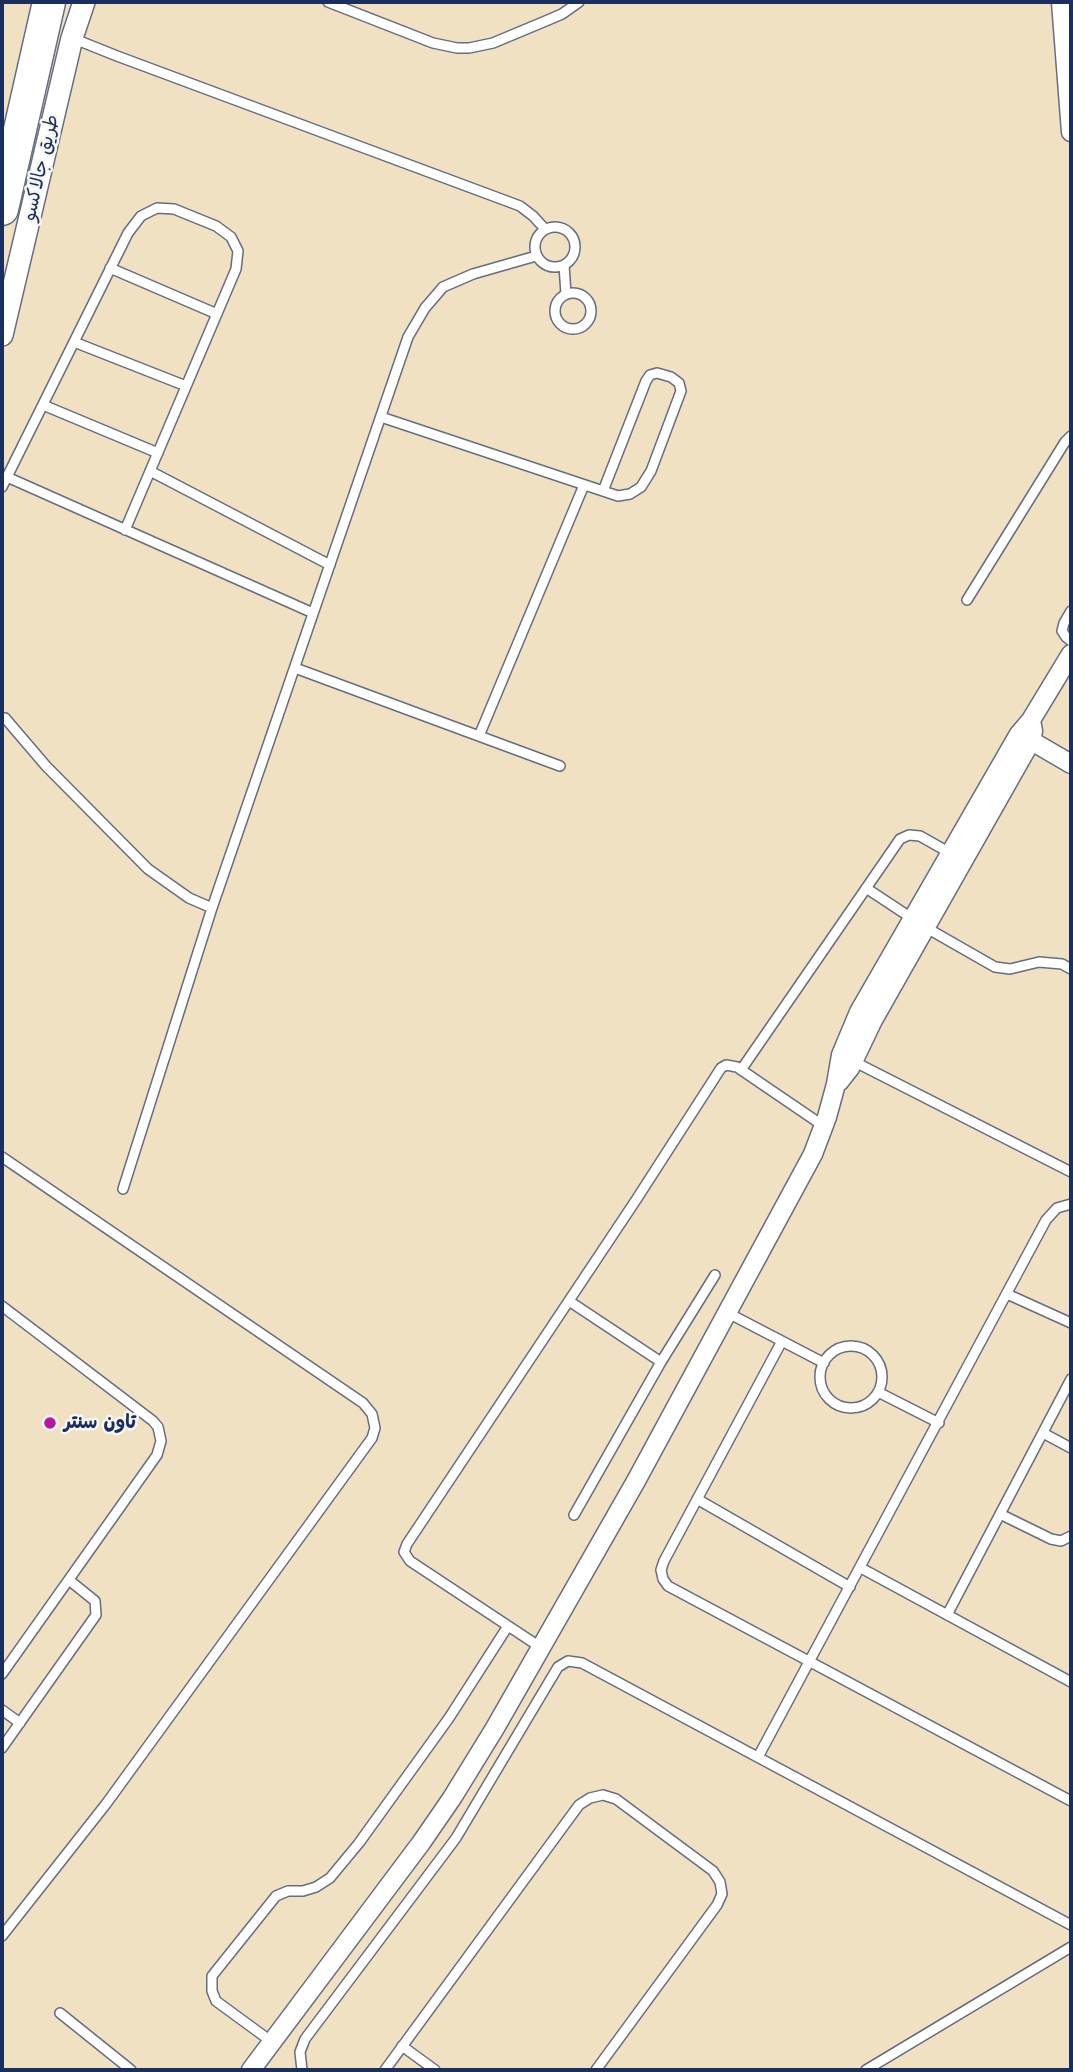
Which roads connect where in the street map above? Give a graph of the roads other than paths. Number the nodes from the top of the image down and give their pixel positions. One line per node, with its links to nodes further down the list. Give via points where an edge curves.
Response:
1 (48, 2): 8 (highway)
2 (84, 2): 6 (street, طريق جالاكسو)
3 (328, 2): 4 (lane, via 445,47 469,48 548,20)
4 (579, 2)
5 (1061, 2): 7 (street)
6 (72, 37): 9 (lane, via 520,206); 15 (street, طريق جالاكسو)
7 (1071, 132)
8 (2, 209)
9 (545, 229): 10 (lane, via 537,236); 11 (lane, via 556,226 573,237 572,258)
10 (536, 256): 11 (lane, via 543,265); 19 (lane, via 443,288 408,337)
11 (564, 265): 13 (lane)
12 (110, 268): 14 (lane); 14 (lane, via 141,216 157,208 174,209 216,226 231,237 238,251 236,269); 16 (lane)
13 (566, 294): 13 (lane, via 555,306 558,322 572,330 580,328 591,317 589,300 575,292)
14 (217, 314): 17 (lane)
15 (2, 335)
16 (74, 342): 17 (lane); 18 (lane)
17 (186, 386): 21 (lane)
18 (43, 405): 21 (lane); 23 (lane)
19 (381, 417): 24 (lane); 28 (lane)
20 (1071, 436): 29 (lane)
21 (158, 453): 22 (lane)
22 (150, 471): 27 (lane); 28 (lane)
23 (7, 477): 25 (lane); 27 (lane)
24 (584, 485): 26 (lane); 36 (lane)
25 (2, 487)
26 (603, 491): 26 (lane, via 618,496 641,488 681,391 671,377 650,375)
27 (125, 530): 31 (lane)
28 (330, 565): 31 (lane)
29 (967, 600)
30 (1071, 611): 32 (lane, via 1062,626)
31 (313, 613): 34 (lane)
32 (1071, 641)
33 (1071, 654): 37 (street, via 1031,720 1033,731)
34 (295, 667): 36 (lane); 42 (lane)
35 (5, 718): 42 (lane, via 148,869)
36 (479, 736): 39 (lane)
37 (1025, 737): 38 (street); 40 (street); 43 (street)
38 (1071, 764)
39 (560, 766)
40 (950, 853): 41 (lane, via 920,836 909,835 900,839); 43 (street)
41 (866, 888): 43 (lane); 46 (lane)
42 (212, 908): 51 (lane)
43 (919, 923): 44 (lane, via 995,967 1010,969 1039,962); 45 (street); 47 (street, via 859,1012 841,1055)
44 (1071, 969)
45 (853, 1061): 47 (street); 50 (lane)
46 (741, 1070): 48 (lane); 55 (lane, via 726,1065 718,1072)
47 (836, 1084): 48 (street)
48 (825, 1127): 57 (street)
49 (2, 1157): 86 (lane, via 363,1403 372,1414 374,1428 372,1438 106,1804)
50 (1071, 1172)
51 (123, 1189)
52 (1071, 1204): 54 (lane, via 1050,1213)
53 (715, 1275): 60 (lane)
54 (1007, 1294): 58 (lane); 64 (lane)
55 (569, 1301): 60 (lane); 75 (lane, via 405,1548 410,1561)
56 (2, 1306): 72 (lane, via 153,1421 160,1434 157,1455)
57 (728, 1313): 59 (lane); 76 (street)
58 (1071, 1323)
59 (782, 1341): 61 (lane); 67 (lane)
60 (661, 1362): 69 (lane)
61 (824, 1363): 63 (lane, via 823,1388 841,1406 866,1404); 63 (lane, via 844,1347 861,1348 880,1366)
62 (1071, 1378): 65 (lane)
63 (878, 1391): 64 (lane)
64 (939, 1423): 71 (lane)
65 (1042, 1433): 66 (lane); 68 (lane)
66 (1071, 1448)
67 (697, 1499): 73 (lane); 77 (lane, via 664,1561 663,1579 668,1586)
68 (1000, 1514): 70 (lane, via 1051,1539); 74 (lane)
69 (575, 1515)
70 (1071, 1536)
71 (861, 1568): 73 (lane); 74 (lane)
72 (69, 1580): 78 (lane); 81 (lane, via 95,1601 96,1615)
73 (850, 1587): 77 (lane)
74 (947, 1615): 79 (lane)
75 (508, 1626): 76 (lane); 89 (lane, via 442,1728 330,1878 316,1887 276,1896 212,1976 216,2001)
76 (540, 1647): 89 (street, via 444,1810)
77 (810, 1660): 83 (lane); 84 (lane)
78 (2, 1674)
79 (1071, 1682)
80 (2, 1710): 81 (lane)
81 (20, 1723): 82 (lane)
82 (2, 1748)
83 (758, 1757): 85 (lane); 93 (lane, via 582,1662 563,1663 456,1838 305,2039 300,2052)
84 (1071, 1801)
85 (1071, 1925)
86 (2, 1936)
87 (1071, 1947): 97 (lane)
88 (60, 2012): 91 (lane)
89 (272, 2042): 92 (street)
90 (402, 2046): 94 (lane); 95 (lane); 96 (lane, via 579,1805 603,1796 616,1799 713,1871 722,1888 717,1905)
91 (131, 2070)
92 (251, 2070)
93 (302, 2070)
94 (384, 2070)
95 (435, 2070)
96 (596, 2070)
97 (866, 2070)

